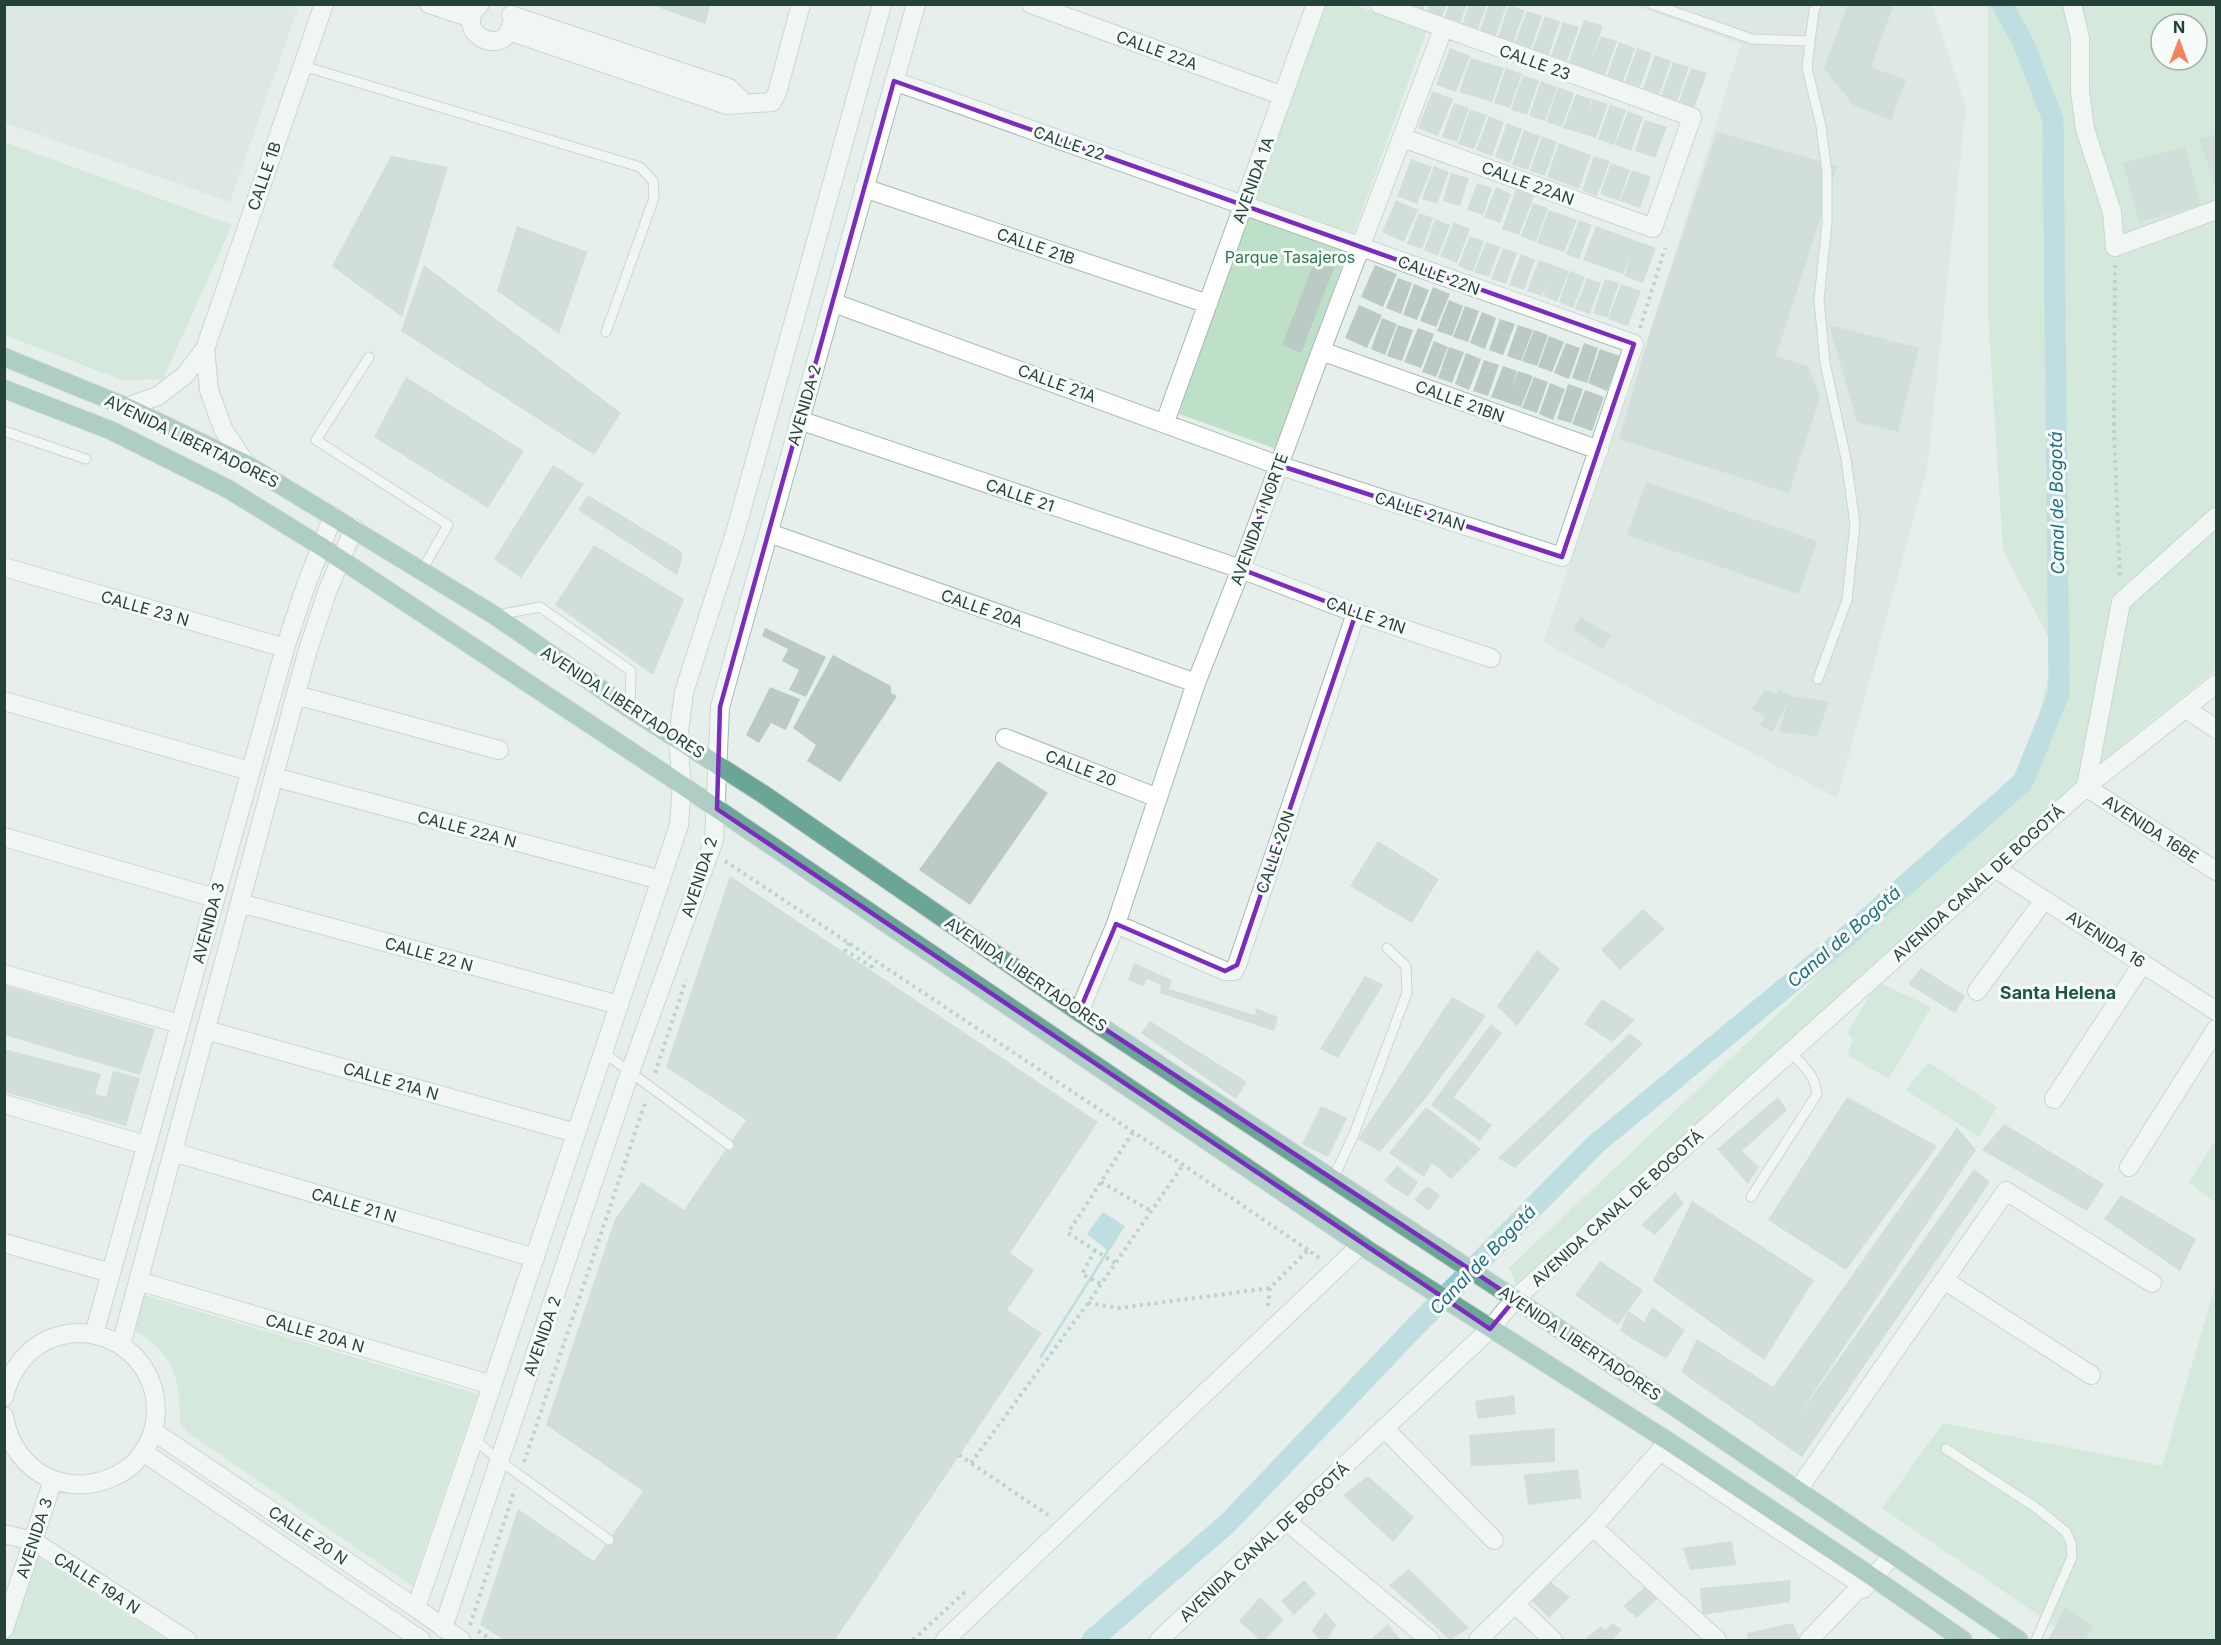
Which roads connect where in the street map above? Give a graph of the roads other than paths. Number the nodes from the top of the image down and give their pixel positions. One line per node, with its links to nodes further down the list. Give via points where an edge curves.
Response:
1 (324, 4): 16 (street, CALLE 1B)
2 (429, 4): 12 (street)
3 (801, 4): 13 (street, via 772,102 745,103 729,88)
4 (882, 4): 63 (street, AVENIDA 2, via 735,533 684,692)
5 (916, 4): 17 (street, AVENIDA 2)
6 (1031, 4): 18 (street, CALLE 22A)
7 (1316, 4): 18 (street, AVENIDA 1A)
8 (1379, 4): 14 (street, CALLE 23)
9 (1652, 4): 15 (lane, via 1752,39)
10 (1817, 4): 15 (lane)
11 (2072, 4): 22 (street, via 2080,38 2085,129 2112,212 2115,247)
12 (475, 8): 13 (street, via 474,31 485,40 498,40)
13 (508, 17)
14 (1443, 29): 19 (street, AVENIDA 1 NORTE); 23 (street, CALLE 23, via 1692,117)
15 (1810, 41): 54 (lane, via 1807,68 1827,172 1827,223 1819,300 1826,363 1855,524 1847,600)
16 (303, 66): 27 (lane, via 640,167 653,181 654,198); 28 (street, CALLE 1B)
17 (894, 81): 20 (street, AVENIDA 2); 21 (street, CALLE 22)
18 (1283, 96): 21 (street, AVENIDA 1A)
19 (1402, 138): 23 (street, CALLE 22AN); 24 (street, AVENIDA 1 NORTE)
20 (864, 189): 25 (street, AVENIDA 2); 26 (street, CALLE 21B)
21 (1244, 205): 24 (street, CALLE 22N); 26 (street, AVENIDA 1A)
22 (2217, 210)
23 (1653, 228)
24 (1360, 247): 29 (street, AVENIDA 1 NORTE); 37 (street, CALLE 22N, via 1634,344)
25 (834, 303): 34 (street, AVENIDA 2); 35 (street, CALLE 21A)
26 (1208, 304): 35 (street, AVENIDA 1A)
27 (606, 332)
28 (205, 349): 33 (street, CALLE 1B, via 185,375 158,396); 39 (street, CALLE 1B, via 209,390 219,420)
29 (1321, 351): 37 (street, CALLE 21BN); 40 (street, AVENIDA 1 NORTE)
30 (4, 357): 33 (main road, AVENIDA LIBERTADORES)
31 (369, 357): 49 (lane, via 316,440 448,525)
32 (4, 389): 45 (main road, AVENIDA LIBERTADORES, via 110,430 219,484)
33 (127, 407): 39 (main road, AVENIDA LIBERTADORES)
34 (799, 420): 44 (street, AVENIDA 2); 48 (street, CALLE 21)
35 (1165, 422): 40 (street, CALLE 21A)
36 (4, 431): 38 (lane)
37 (1599, 450): 40 (street, CALLE 21AN, via 1562,557)
38 (86, 459)
39 (246, 464): 41 (main road, AVENIDA LIBERTADORES)
40 (1278, 465): 48 (street, AVENIDA 1 NORTE)
41 (333, 516): 43 (main road, AVENIDA LIBERTADORES); 45 (street, AVENIDA 3)
42 (2217, 518): 69 (street, via 2121,602)
43 (354, 528): 46 (street, AVENIDA 3); 49 (main road, AVENIDA LIBERTADORES)
44 (769, 533): 55 (street, CALLE 20A); 65 (street, AVENIDA 2, via 720,707)
45 (322, 547): 46 (main road, AVENIDA LIBERTADORES); 52 (street, AVENIDA 3)
46 (341, 560): 57 (street, AVENIDA 3, via 327,592); 68 (main road, AVENIDA LIBERTADORES)
47 (4, 567): 52 (street, CALLE 23 N)
48 (1241, 569): 50 (street, CALLE 21N); 55 (street, AVENIDA 1 NORTE)
49 (422, 570): 51 (main road, AVENIDA LIBERTADORES)
50 (1356, 613): 53 (street, CALLE 21N); 79 (street, CALLE 20N, via 1234,971 1225,971)
51 (494, 615): 60 (main road, AVENIDA LIBERTADORES); 60 (lane, via 540,607 631,671)
52 (285, 648): 66 (street, AVENIDA 3)
53 (1491, 658)
54 (1818, 680)
55 (1196, 683): 70 (street, AVENIDA 1 NORTE)
56 (2217, 684): 59 (street, AVENIDA CANAL DE BOGOTÁ)
57 (296, 695): 64 (street); 67 (street, AVENIDA 3)
58 (4, 701): 66 (street)
59 (2185, 708): 61 (street); 69 (street, AVENIDA CANAL DE BOGOTÁ)
60 (630, 709): 63 (main road, AVENIDA LIBERTADORES)
61 (2217, 729)
62 (1005, 738): 70 (street, CALLE 20)
63 (678, 739): 65 (main road, AVENIDA LIBERTADORES); 68 (street, AVENIDA 2)
64 (499, 750)
65 (718, 764): 71 (street, AVENIDA 2); 86 (main road, AVENIDA LIBERTADORES)
66 (250, 771): 76 (street, AVENIDA 3)
67 (274, 777): 75 (street, CALLE 22A N); 78 (street, AVENIDA 3)
68 (682, 785): 71 (main road, AVENIDA LIBERTADORES); 75 (street, AVENIDA 2, via 679,825)
69 (2086, 787): 73 (street, AVENIDA CANAL DE BOGOTÁ); 74 (street, AVENIDA 16BE)
70 (1158, 798): 79 (street, AVENIDA 1 NORTE)
71 (717, 809): 92 (street, AVENIDA 2, via 714,840 718,850); 103 (main road, AVENIDA LIBERTADORES)
72 (4, 837): 76 (street)
73 (1995, 868): 77 (street, AVENIDA 16); 91 (street, AVENIDA CANAL DE BOGOTÁ)
74 (2217, 871)
75 (661, 880): 84 (street, AVENIDA 2)
76 (215, 898): 87 (street, AVENIDA 3)
77 (2044, 900): 81 (street, AVENIDA 16); 83 (street)
78 (240, 903): 84 (street, CALLE 22 N); 89 (street, AVENIDA 3)
79 (1116, 924): 86 (street, AVENIDA 1 NORTE)
80 (1388, 948): 100 (lane, via 1406,966 1407,993)
81 (2143, 963): 85 (street, AVENIDA 16); 93 (street)
82 (4, 974): 87 (street)
83 (1977, 991)
84 (619, 1005): 90 (street, AVENIDA 2)
85 (2217, 1011)
86 (1079, 1012): 100 (main road, AVENIDA LIBERTADORES)
87 (180, 1023): 96 (street, AVENIDA 3)
88 (2217, 1029): 99 (street)
89 (206, 1030): 95 (street, CALLE 21A N); 98 (street, AVENIDA 3)
90 (603, 1052): 92 (lane); 95 (street, AVENIDA 2)
91 (1790, 1052): 101 (lane, via 1809,1072 1817,1094); 109 (street, AVENIDA CANAL DE BOGOTÁ)
92 (630, 1072): 97 (lane); 124 (street, AVENIDA 2)
93 (2054, 1099)
94 (4, 1104): 96 (street)
95 (576, 1133): 104 (street, AVENIDA 2)
96 (146, 1145): 105 (street, AVENIDA 3)
97 (729, 1145)
98 (173, 1152): 104 (street, CALLE 21 N); 107 (street, AVENIDA 3)
99 (2129, 1167)
100 (1333, 1179): 109 (main road, AVENIDA LIBERTADORES)
101 (1751, 1197)
102 (4, 1243): 105 (street)
103 (1366, 1248): 110 (main road, AVENIDA LIBERTADORES); 142 (street)
104 (535, 1258): 115 (street, AVENIDA 2)
105 (111, 1273): 111 (street, AVENIDA 3)
106 (1944, 1280): 108 (street, via 2007,1191); 113 (street); 126 (street)
107 (138, 1281): 112 (street, AVENIDA 3); 115 (street, CALLE 20A N)
108 (2152, 1283)
109 (1509, 1295): 110 (street, AVENIDA CANAL DE BOGOTÁ); 126 (main road, AVENIDA LIBERTADORES)
110 (1490, 1329): 118 (street, AVENIDA CANAL DE BOGOTÁ); 121 (main road, AVENIDA LIBERTADORES)
111 (94, 1334): 112 (street); 114 (street, via 68,1334 44,1342)
112 (121, 1345): 119 (street, via 140,1361 152,1383 157,1407)
113 (2091, 1375)
114 (7, 1378): 116 (street)
115 (492, 1385): 120 (street, AVENIDA 2)
116 (4, 1397)
117 (4, 1416): 125 (street, via 17,1452 33,1469)
118 (1384, 1428): 127 (street, AVENIDA CANAL DE BOGOTÁ); 131 (street)
119 (153, 1431): 123 (street); 136 (street, CALLE 20 N)
120 (474, 1439): 124 (lane); 136 (street, AVENIDA 2)
121 (1664, 1446): 128 (street); 134 (main road, AVENIDA LIBERTADORES); 148 (street, via 1862,1585)
122 (1946, 1449): 152 (lane, via 2066,1532 2072,1557)
123 (143, 1452): 125 (street, via 126,1470 103,1482 78,1485); 141 (street, CALLE 20 N)
124 (500, 1461): 130 (lane); 137 (street, AVENIDA 2)
125 (53, 1480): 132 (street, AVENIDA 3)
126 (1797, 1491): 133 (main road, AVENIDA LIBERTADORES)
127 (1286, 1521): 143 (street, AVENIDA CANAL DE BOGOTÁ); 144 (street)
128 (1593, 1527): 135 (street); 147 (street)
129 (4, 1534): 132 (street, CALLE 19A N)
130 (609, 1540)
131 (1494, 1540)
132 (33, 1541): 138 (street, AVENIDA 3); 140 (street, CALLE 19A N)
133 (1893, 1555): 134 (street); 151 (main road, AVENIDA LIBERTADORES)
134 (1874, 1578): 149 (street); 150 (main road, AVENIDA LIBERTADORES)
135 (1515, 1604): 145 (street); 146 (street)
136 (416, 1608): 137 (street, CALLE 20 N)
137 (442, 1628): 139 (street, CALLE 20 N)
138 (4, 1629)
139 (465, 1633)
140 (187, 1641)
141 (421, 1641)
142 (945, 1641)
143 (1159, 1641)
144 (1430, 1641)
145 (1478, 1641)
146 (1553, 1641)
147 (1717, 1641)
148 (1809, 1641)
149 (1814, 1641)
150 (1963, 1641)
151 (2019, 1641)
152 (2036, 1641)

